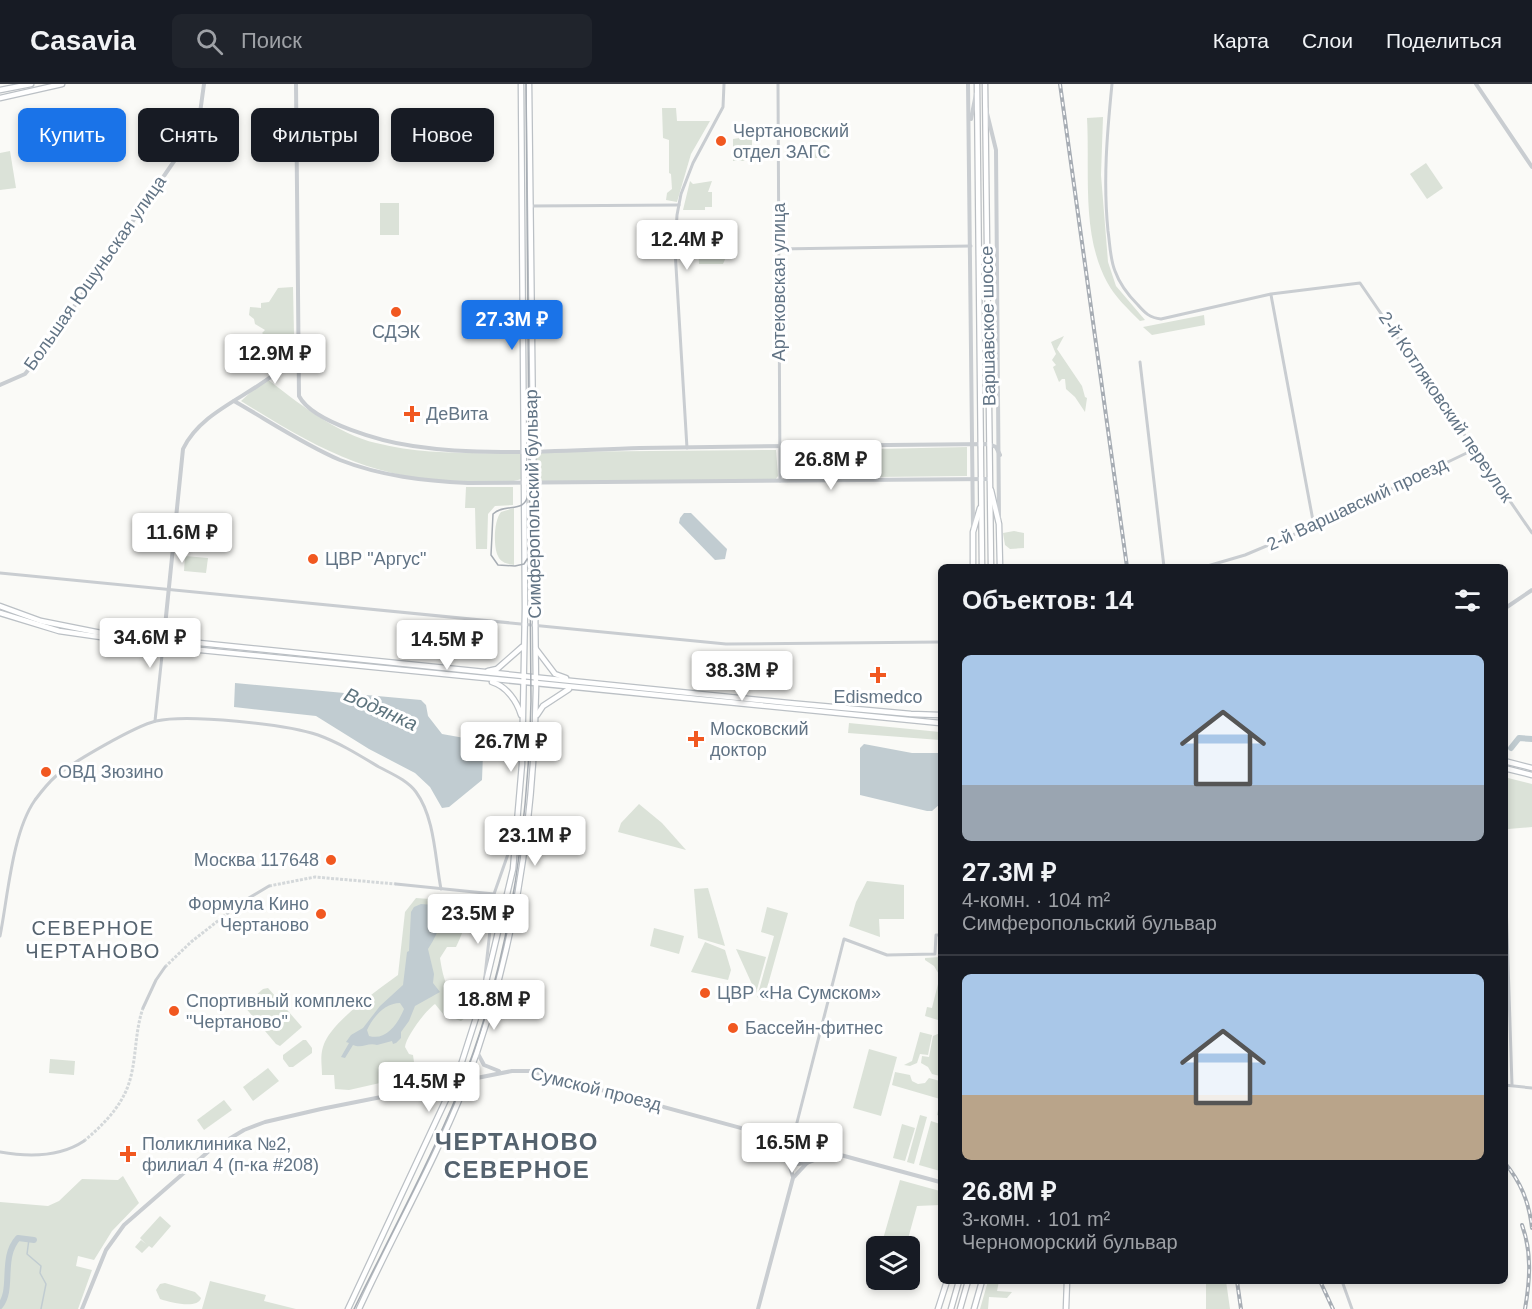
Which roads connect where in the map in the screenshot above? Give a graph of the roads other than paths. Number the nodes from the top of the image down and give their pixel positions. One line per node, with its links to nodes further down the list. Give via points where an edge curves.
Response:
1 (31, 84): 14 (main road)
2 (62, 84): 15 (main road)
3 (204, 84): 30 (street, Большая Юшуньская улица, via 201,113 184,147 42,353 25,374)
4 (297, 84): 26 (street)
5 (520, 84): 23 (main road, Симферопольский бульвар)
6 (529, 84): 20 (main road, Симферопольский бульвар)
7 (724, 84): 19 (street, via 723,107 693,163)
8 (778, 84): 22 (street, Артековская улица)
9 (968, 84): 17 (street)
10 (985, 84): 16 (main road, Варшавское шоссе)
11 (1112, 84): 25 (street, via 1104,178 1111,255 1120,283 1131,299 1153,319 1161,319)
12 (1476, 84): 18 (street)
13 (977, 86): 17 (street); 33 (main road, Варшавское шоссе)
14 (0, 90)
15 (0, 98)
16 (985, 106): 34 (main road, Варшавское шоссе); 40 (street, via 996,150)
17 (969, 128): 21 (street)
18 (1532, 165)
19 (679, 205): 20 (street); 36 (street, via 675,250)
20 (530, 206): 24 (main road, Симферопольский бульвар)
21 (971, 246): 22 (street); 32 (street)
22 (778, 249): 35 (street, Артековская улица)
23 (521, 251): 24 (main road); 38 (main road, Симферопольский бульвар)
24 (531, 251): 39 (main road, Симферопольский бульвар)
25 (1271, 294): 37 (street, 2-й Котляковский переулок, via 1360,283); 49 (street)
26 (300, 341): 27 (street); 29 (street)
27 (290, 361): 29 (street); 31 (street)
28 (1140, 362): 56 (street)
29 (299, 368): 38 (street, via 299,396 303,403 368,437 439,449)
30 (0, 385)
31 (234, 401): 46 (street, via 341,460 382,473 429,481); 59 (street, via 205,422 183,449)
32 (974, 444): 33 (street); 35 (street); 41 (street)
33 (981, 444): 34 (street); 42 (main road, Варшавское шоссе)
34 (990, 444): 40 (street); 45 (main road, Варшавское шоссе)
35 (780, 447): 36 (street); 43 (street, Артековская улица)
36 (687, 448): 39 (street)
37 (1474, 449): 49 (street, 2-й Варшавский проезд); 51 (street, 2-й Котляковский переулок)
38 (524, 450): 39 (street); 46 (main road, Симферопольский бульвар)
39 (532, 450): 44 (main road, Симферопольский бульвар)
40 (1000, 455): 48 (street)
41 (974, 479): 42 (street); 43 (street); 50 (street)
42 (981, 479): 45 (street); 47 (main road, Варшавское шоссе)
43 (780, 481): 44 (street)
44 (533, 482): 46 (street); 65 (main road, Симферопольский бульвар)
45 (990, 482): 48 (main road); 54 (main road, Варшавское шоссе)
46 (524, 483): 64 (main road, Симферопольский бульвар)
47 (981, 501): 50 (main road); 53 (main road, Варшавское шоссе)
48 (999, 524): 55 (main road)
49 (1314, 526): 57 (street, 2-й Варшавский проезд)
50 (973, 532): 52 (main road)
51 (1532, 532)
52 (973, 564)
53 (982, 564)
54 (991, 564)
55 (1000, 564)
56 (1164, 564)
57 (1214, 564)
58 (0, 573): 59 (street)
59 (169, 589): 64 (street); 68 (street)
60 (1532, 590): 62 (street)
61 (0, 606): 66 (main road)
62 (1508, 606)
63 (0, 613): 66 (main road, via 59,632)
64 (524, 623): 65 (street); 69 (main road, Симферопольский бульвар)
65 (535, 624): 67 (street, via 726,644); 70 (main road, Симферопольский бульвар)
66 (87, 634): 68 (main road)
67 (938, 642)
68 (163, 643): 71 (main road); 73 (main road); 89 (street)
69 (524, 645): 72 (main road, via 497,669); 74 (main road, Симферопольский бульвар)
70 (535, 648): 76 (main road, Симферопольский бульвар); 78 (main road, via 555,674)
71 (433, 667): 72 (main road); 73 (street)
72 (476, 671): 74 (main road)
73 (434, 674): 75 (main road)
74 (524, 676): 76 (main road); 79 (main road, Симферопольский бульвар)
75 (481, 679): 79 (main road); 87 (main road, via 501,686 516,702)
76 (534, 680): 77 (main road); 79 (main road); 80 (main road); 88 (main road, Симферопольский бульвар)
77 (564, 680): 78 (main road); 80 (street, via 560,684)
78 (577, 681): 82 (main road)
79 (524, 683): 87 (main road, Симферопольский бульвар)
80 (563, 687): 81 (main road)
81 (576, 688): 83 (main road); 88 (main road, via 561,692 543,706)
82 (728, 697): 83 (street, via 731,701); 84 (main road)
83 (727, 703): 85 (main road)
84 (814, 705): 85 (street, via 810,708); 86 (main road)
85 (813, 712): 90 (main road)
86 (938, 715)
87 (522, 720): 95 (main road, Симферопольский бульвар)
88 (535, 720): 106 (main road, Симферопольский бульвар, via 523,871)
89 (155, 721): 98 (street, via 208,720 307,732 337,743 405,782 424,807); 102 (street, via 66,769 36,798 18,837)
90 (938, 723)
91 (1508, 762): 92 (main road)
92 (1532, 768)
93 (1508, 769): 94 (main road)
94 (1532, 775)
95 (518, 826): 99 (street); 105 (main road, Симферопольский бульвар, via 510,884)
96 (396, 884): 98 (street)
97 (269, 886): 100 (street)
98 (441, 889): 99 (street)
99 (494, 894): 105 (street)
100 (242, 902)
101 (938, 935): 118 (street, via 935,954 887,955 844,939)
102 (0, 936)
103 (1508, 963): 113 (street)
104 (165, 968): 107 (street)
105 (482, 1001): 106 (street); 111 (main road, Симферопольский бульвар)
106 (490, 1006): 108 (main road, Симферопольский бульвар)
107 (143, 1008)
108 (477, 1050): 109 (street, via 488,1068); 110 (main road, Симферопольский бульвар)
109 (512, 1071): 110 (street, Сумской проезд); 115 (street, Сумской проезд, via 531,1071)
110 (466, 1080): 111 (street, Сумской проезд); 136 (main road, Симферопольский бульвар)
111 (455, 1082): 134 (street, Сумской проезд, via 265,1122 213,1148 139,1210 115,1236); 135 (main road, Симферопольский бульвар)
112 (1508, 1085): 113 (street)
113 (1512, 1086): 114 (street)
114 (1532, 1088)
115 (772, 1136): 116 (street, Сумской проезд); 119 (street)
116 (786, 1140): 118 (street, Сумской проезд); 119 (street)
117 (84, 1141): 121 (street, via 52,1153)
118 (792, 1142): 120 (street, Сумской проезд)
119 (781, 1149): 123 (street)
120 (816, 1149): 122 (street, Сумской проезд); 124 (street, via 819,1154)
121 (0, 1152)
122 (836, 1153): 124 (street); 127 (street, Сумской проезд)
123 (786, 1158): 125 (street, via 796,1164); 126 (street)
124 (815, 1159): 125 (street)
125 (807, 1163): 126 (street)
126 (794, 1178): 137 (street)
127 (938, 1181)
128 (946, 1284): 138 (main road)
129 (957, 1284): 139 (main road)
130 (967, 1284): 140 (main road)
131 (981, 1284): 141 (main road)
132 (1067, 1284): 142 (main road)
133 (1343, 1284): 143 (street)
134 (81, 1309)
135 (348, 1309)
136 (359, 1309)
137 (758, 1309)
138 (938, 1309)
139 (951, 1309)
140 (960, 1309)
141 (974, 1309)
142 (1066, 1309)
143 (1352, 1309)

